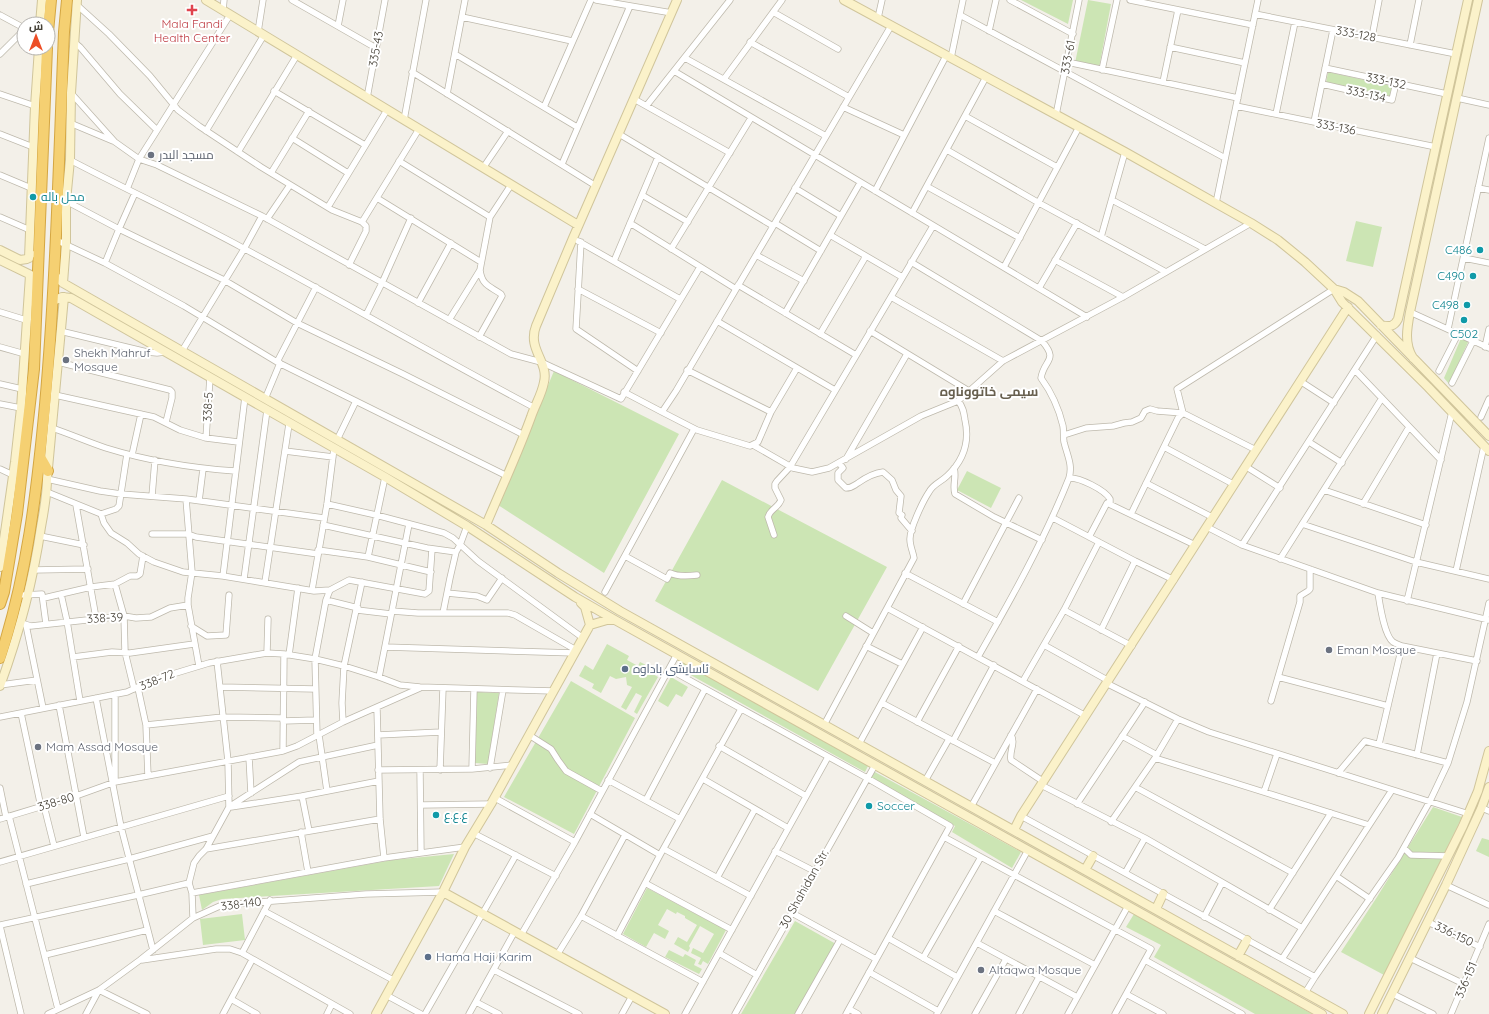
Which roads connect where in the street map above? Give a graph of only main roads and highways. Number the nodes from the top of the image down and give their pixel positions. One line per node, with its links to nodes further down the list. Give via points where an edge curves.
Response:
1 (42, 0): 10 (main road)
2 (51, 0): 3 (highway, via 58,5 64,4); 11 (highway)
3 (67, 0): 13 (highway)
4 (206, 0): 18 (main road)
5 (677, 0): 18 (main road)
6 (844, 0): 26 (main road, via 1251,223 1295,254)
7 (1468, 0): 16 (main road)
8 (1478, 0): 17 (main road)
9 (77, 2): 25 (main road)
10 (41, 16)
11 (50, 16)
12 (56, 25): 13 (highway, via 62,27)
13 (64, 32): 23 (highway)
14 (38, 56): 21 (main road, via 34,106)
15 (47, 56): 19 (highway)
16 (1442, 119): 17 (main road); 30 (main road, via 1398,319 1393,325)
17 (1452, 121): 31 (main road, via 1410,312 1407,342)
18 (578, 225): 43 (main road, via 534,332 533,342 545,379)
19 (38, 237): 21 (main road); 24 (highway)
20 (0, 250): 21 (main road, via 20,260)
21 (29, 258)
22 (0, 260): 24 (main road)
23 (54, 275): 25 (main road); 28 (highway)
24 (34, 277): 39 (main road, via 26,320); 39 (highway, via 34,369)
25 (63, 283): 34 (main road)
26 (1334, 289): 29 (main road); 30 (main road, via 1354,298)
27 (64, 297): 28 (main road); 35 (main road, via 71,298); 40 (main road)
28 (53, 301): 38 (highway)
29 (1348, 307): 33 (main road); 66 (main road)
30 (1381, 325): 31 (main road)
31 (1413, 358): 32 (main road)
32 (1434, 380): 33 (main road); 36 (main road)
33 (1428, 387): 37 (main road)
34 (306, 422): 35 (main road); 43 (main road)
35 (300, 429): 48 (main road, via 466,526)
36 (1488, 432)
37 (1487, 449)
38 (40, 457): 40 (highway); 42 (highway)
39 (19, 462): 41 (highway); 41 (main road, via 13,475)
40 (48, 475): 45 (main road)
41 (13, 513): 44 (highway)
42 (31, 524): 45 (highway); 49 (highway)
43 (486, 524): 47 (main road)
44 (7, 525): 46 (main road); 51 (highway, via 4,592)
45 (42, 525): 49 (main road, via 33,570)
46 (0, 564)
47 (558, 573): 48 (main road); 53 (main road)
48 (551, 582): 50 (main road)
49 (23, 595): 56 (highway); 56 (main road, via 24,624)
50 (575, 597): 52 (main road); 54 (main road, via 585,607)
51 (0, 604)
52 (615, 620): 54 (main road); 55 (main road)
53 (636, 620): 55 (main road); 60 (main road)
54 (590, 625): 69 (main road, via 465,847)
55 (631, 629): 63 (main road)
56 (10, 643): 57 (highway); 58 (main road)
57 (0, 658)
58 (0, 686)
59 (1489, 751): 80 (main road, via 1469,814)
60 (936, 787): 62 (main road); 63 (main road)
61 (1489, 787): 65 (main road)
62 (948, 793): 64 (main road); 66 (main road)
63 (931, 796): 64 (main road)
64 (943, 802): 73 (main road)
65 (1485, 809): 81 (main road)
66 (1014, 830): 68 (main road)
67 (1093, 856): 68 (main road)
68 (1085, 870): 71 (main road)
69 (443, 892): 76 (main road); 77 (main road)
70 (1163, 894): 71 (main road)
71 (1156, 909): 72 (main road)
72 (1188, 928): 73 (main road); 75 (main road)
73 (1183, 936): 78 (main road)
74 (1247, 940): 75 (main road)
75 (1238, 956): 79 (main road)
76 (376, 1014)
77 (665, 1014)
78 (1322, 1014)
79 (1342, 1014)
80 (1369, 1014)
81 (1382, 1014)

